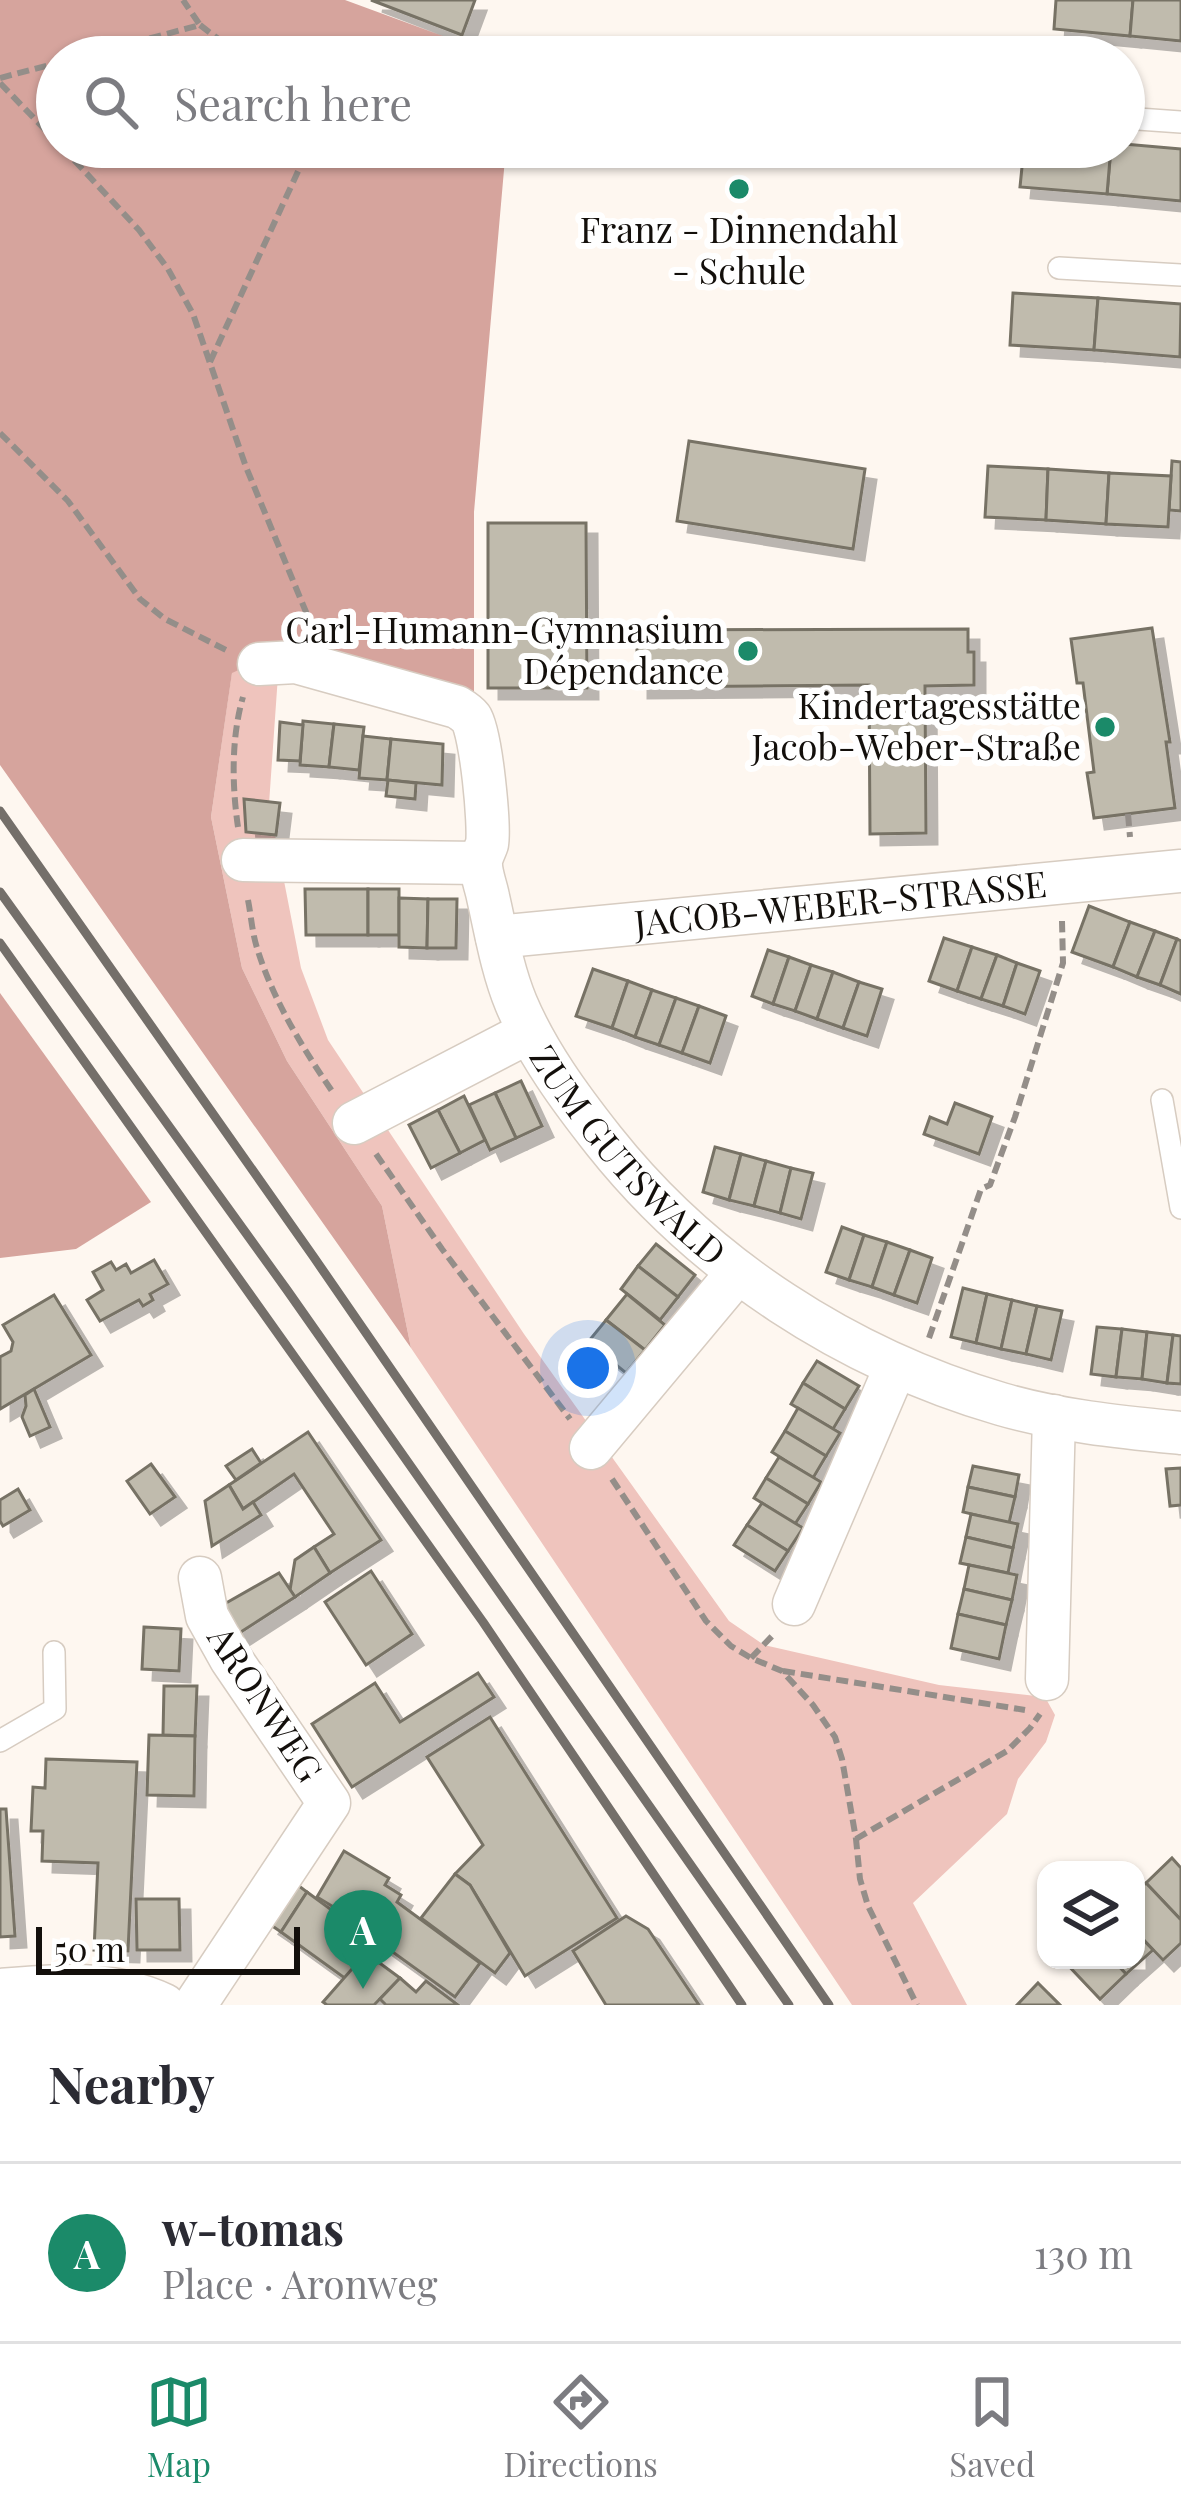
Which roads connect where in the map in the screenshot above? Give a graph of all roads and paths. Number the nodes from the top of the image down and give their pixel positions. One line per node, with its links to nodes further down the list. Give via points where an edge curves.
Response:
1 (183, 0): 2 (path)
2 (200, 25): 3 (path); 4 (path)
3 (159, 36)
4 (214, 36)
5 (36, 70): 6 (path)
6 (0, 81): 7 (path)
7 (36, 119)
8 (1145, 119): 9 (lane)
9 (1181, 122)
10 (82, 168): 14 (path, via 168,269)
11 (300, 168): 14 (path)
12 (1059, 268): 13 (lane)
13 (1181, 275)
14 (209, 364): 16 (path, via 306,612)
15 (0, 433): 16 (path, via 68,501 140,599)
16 (259, 664): 17 (path, via 235,735); 18 (street, ZUM GUTSWALD, via 296,662 457,706 472,719 488,840)
17 (243, 860): 18 (street); 24 (path, via 271,985)
18 (480, 863): 21 (street, ZUM GUTSWALD)
19 (1181, 871): 20 (street, JACOB-WEBER-STRASSE)
20 (1062, 883): 21 (street, JACOB-WEBER-STRASSE); 27 (path, via 1063,963 1015,1117)
21 (497, 938): 22 (street, ZUM GUTSWALD)
22 (530, 1032): 24 (street, ZUM GUTSWALD); 26 (street, ZUM GUTSWALD, via 622,1163)
23 (1162, 1100): 25 (lane)
24 (354, 1124): 30 (path)
25 (1181, 1208)
26 (738, 1272): 27 (street, ZUM GUTSWALD); 30 (street, ZUM GUTSWALD)
27 (906, 1371): 28 (street, ZUM GUTSWALD); 32 (street)
28 (1054, 1416): 29 (street, ZUM GUTSWALD); 35 (street)
29 (1181, 1433)
30 (591, 1448): 34 (path, via 706,1622 731,1646)
31 (200, 1578): 40 (street, ARONWEG, via 207,1616 231,1660 329,1803)
32 (794, 1604)
33 (54, 1652): 36 (lane, via 55,1709)
34 (782, 1671): 35 (path); 37 (path, via 835,1737)
35 (1044, 1696): 37 (path, via 1030,1728 1006,1751)
36 (0, 1741)
37 (856, 1839): 41 (path, via 868,1906)
38 (0, 1990): 39 (street, via 100,1986)
39 (164, 2005)
40 (195, 2005)
41 (916, 2005)

